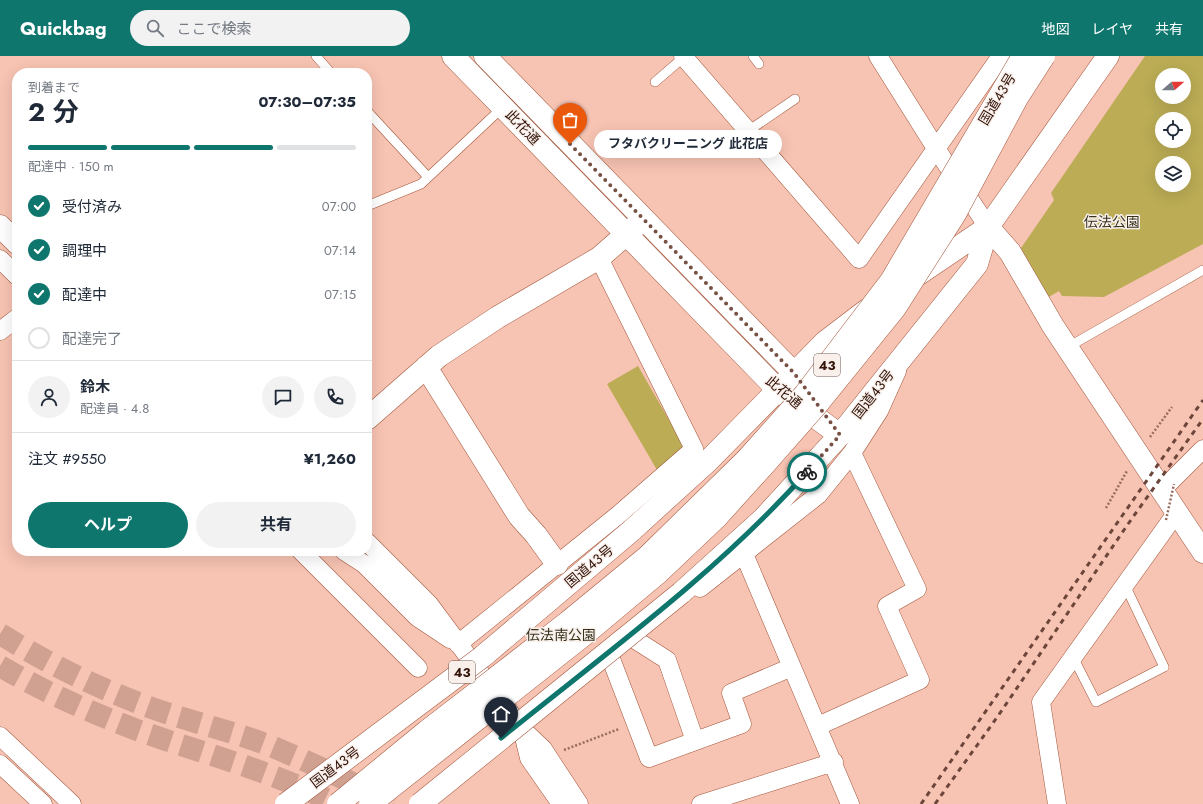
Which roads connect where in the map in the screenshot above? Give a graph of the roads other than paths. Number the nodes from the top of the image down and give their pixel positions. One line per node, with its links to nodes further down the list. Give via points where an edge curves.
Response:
1 (316, 56): 12 (lane)
2 (453, 56): 15 (main road, 此花通)
3 (485, 56): 21 (main road, 此花通)
4 (684, 56): 13 (lane); 17 (street)
5 (753, 56): 11 (lane)
6 (878, 56): 18 (street)
7 (1001, 56): 18 (street)
8 (1023, 56): 60 (main road, 国道43号 / 43, bridge, via 891,281 805,394 752,453 647,557)
9 (1044, 56): 60 (main road, 国道43号 / 43, bridge, via 1017,98 955,214 895,308 815,407 716,518 585,634)
10 (1108, 56): 23 (main road, 国道43号 / 43)
11 (759, 64)
12 (327, 68)
13 (655, 82)
14 (795, 99): 17 (lane)
15 (503, 107): 19 (lane); 24 (main road, 此花通)
16 (372, 116): 19 (lane)
17 (748, 131): 18 (street, via 859,260)
18 (937, 150): 23 (street)
19 (428, 177): 20 (lane, via 421,184)
20 (372, 204)
21 (644, 219): 24 (main road); 34 (main road, 此花通)
22 (0, 226): 25 (main road)
23 (988, 226): 32 (main road, via 1010,252); 34 (main road, 国道43号 / 43, via 846,324); 37 (main road, 国道43号 / 43, via 977,264 902,357)
24 (627, 234): 27 (main road); 35 (main road, 此花通)
25 (12, 238)
26 (0, 258): 29 (street)
27 (599, 258): 33 (main road, via 498,317); 46 (street, via 694,449)
28 (1203, 270): 32 (lane)
29 (12, 271)
30 (12, 322): 31 (street)
31 (0, 331)
32 (1068, 347): 39 (main road)
33 (426, 367): 36 (main road); 46 (main road, via 519,516)
34 (794, 373): 35 (main road, 国道43号 / 43); 37 (main road, 此花通)
35 (778, 390): 37 (main road, 此花通); 63 (main road, 国道43号 / 43, bridge, via 708,461 631,531 482,657)
36 (372, 415)
37 (846, 444): 43 (street, via 818,495); 54 (street, via 917,589 887,606 920,680); 68 (main road, 国道43号 / 43, bridge, via 681,593)
38 (1203, 449): 39 (street)
39 (1168, 487): 40 (main road)
40 (1172, 516): 42 (main road); 47 (street)
41 (372, 547): 49 (street, via 429,604)
42 (1203, 552)
43 (744, 554): 48 (street); 52 (street)
44 (306, 556): 53 (street)
45 (352, 556): 49 (street, via 364,564 417,617)
46 (557, 564): 49 (street)
47 (1125, 585): 50 (street); 50 (lane, via 1164,667 1096,702)
48 (634, 639): 51 (street); 57 (street, via 667,660)
49 (458, 644): 55 (street)
50 (1073, 657): 73 (street, via 1041,702)
51 (611, 659): 55 (street); 57 (street, via 649,758)
52 (792, 667): 54 (street); 57 (street, via 731,693 742,724)
53 (418, 668)
54 (818, 726): 58 (street)
55 (522, 729): 69 (street, via 528,758); 70 (street, via 547,756)
56 (0, 736): 62 (street)
57 (695, 741)
58 (834, 762): 71 (street); 72 (street)
59 (0, 764): 61 (street)
60 (403, 764): 64 (main road, 43, bridge); 65 (main road, 国道43号 / 43, bridge); 66 (main road, 国道43号 / 43, bridge); 67 (main road, bridge)
61 (43, 804)
62 (72, 804)
63 (286, 804)
64 (325, 804)
65 (338, 804)
66 (370, 804)
67 (380, 804)
68 (420, 804)
69 (561, 804)
70 (579, 804)
71 (702, 804)
72 (850, 804)
73 (1057, 804)

